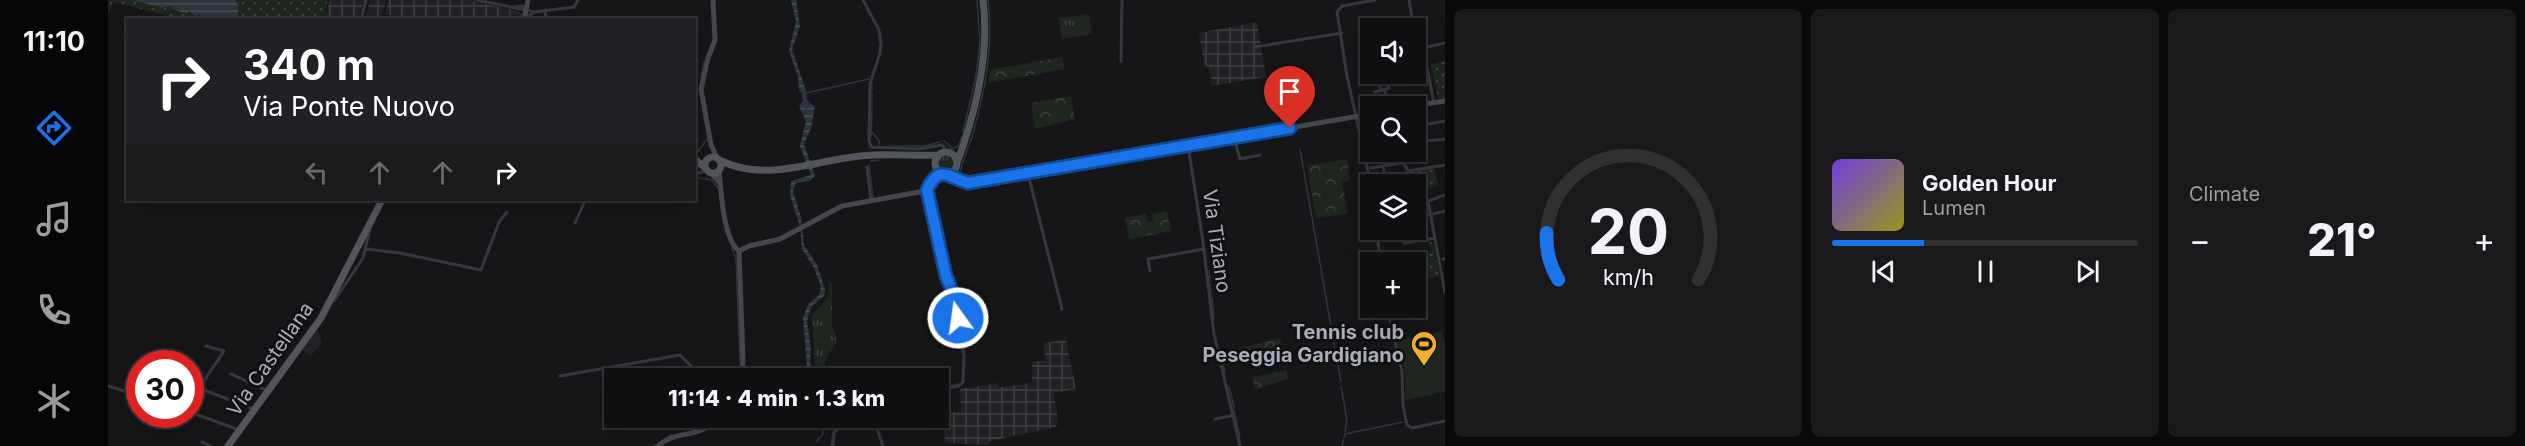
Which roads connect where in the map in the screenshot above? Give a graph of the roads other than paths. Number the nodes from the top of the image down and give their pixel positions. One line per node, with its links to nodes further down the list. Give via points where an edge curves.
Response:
1 (366, 0): 14 (street)
2 (477, 0): 11 (street)
3 (528, 0): 12 (street)
4 (578, 0): 13 (street, via 574,7)
5 (712, 0): 47 (street, via 715,40 701,89)
6 (863, 0): 45 (street, via 879,30 881,44 870,84 871,147 916,149 943,145)
7 (983, 0): 42 (main road, via 981,74)
8 (1122, 0): 22 (street)
9 (1375, 0): 18 (street, via 1340,7 1337,12)
10 (1409, 0): 17 (street)
11 (500, 2): 12 (street)
12 (528, 10): 13 (street); 15 (street)
13 (545, 10): 16 (street)
14 (362, 18)
15 (525, 18)
16 (546, 18)
17 (1412, 18)
18 (1342, 33): 20 (street); 34 (street)
19 (1445, 43): 21 (street)
20 (1255, 47)
21 (1426, 47)
22 (1121, 61)
23 (1426, 66): 24 (street)
24 (1430, 80): 27 (street); 32 (street)
25 (1381, 84): 28 (street)
26 (1389, 84): 28 (street, via 1389,88)
27 (1400, 85)
28 (1383, 90): 29 (street); 30 (street)
29 (1376, 92)
30 (1384, 96)
31 (1445, 101): 32 (street)
32 (1434, 103): 33 (street)
33 (1426, 104)
34 (1357, 116): 35 (street); 38 (street); 60 (street)
35 (1360, 116)
36 (1445, 121): 37 (street)
37 (1426, 124)
38 (1234, 138): 41 (street); 43 (street, via 1240,159)
39 (1445, 139): 40 (street)
40 (1426, 141)
41 (1188, 145): 58 (street); 84 (street, Via Tiziano)
42 (964, 146): 45 (main road); 49 (main road)
43 (1260, 155)
44 (696, 158): 47 (main road)
45 (941, 158): 49 (main road, via 954,156); 51 (main road, via 859,156 767,172); 59 (main road); 64 (street)
46 (696, 159): 56 (main road)
47 (713, 159): 51 (main road); 55 (main road); 56 (main road)
48 (1445, 165): 57 (street)
49 (956, 166): 59 (main road); 63 (street)
50 (1383, 166): 53 (street); 57 (street, via 1401,164); 61 (street)
51 (732, 167): 55 (main road)
52 (867, 167): 68 (street)
53 (1371, 168)
54 (696, 170): 56 (street)
55 (720, 170): 56 (main road); 65 (street)
56 (708, 171): 65 (street)
57 (1408, 171): 62 (street)
58 (1028, 173): 63 (street, via 968,183); 90 (street)
59 (945, 174): 63 (street); 64 (street)
60 (1369, 174)
61 (1385, 174)
62 (1408, 174)
63 (960, 180)
64 (930, 182): 66 (street)
65 (720, 183): 85 (street, via 729,234)
66 (927, 190): 68 (street); 101 (street, via 946,276 957,303 964,354 962,384)
67 (1445, 195): 73 (street, via 1430,199)
68 (871, 200): 85 (street, via 842,206 780,239)
69 (381, 201): 76 (main road, Via Castellana)
70 (585, 201): 75 (street)
71 (1445, 211): 73 (street)
72 (507, 212): 83 (street, via 481,270)
73 (1430, 215): 74 (street); 77 (street)
74 (1426, 216)
75 (575, 223)
76 (369, 225): 83 (street, Via Castellana); 87 (main road, Via Castellana)
77 (1435, 238): 78 (street); 88 (street)
78 (1426, 239)
79 (1364, 240): 82 (street)
80 (1403, 240): 81 (street)
81 (1423, 240)
82 (1359, 241)
83 (366, 249): 87 (street, Via Castellana, via 357,268)
84 (1204, 249): 86 (street, via 1148,259); 106 (street, Via Tiziano, via 1214,334)
85 (740, 251): 96 (street)
86 (1150, 271)
87 (338, 290): 89 (street, Via Castellana); 103 (main road, Via Castellana)
88 (1445, 293)
89 (334, 301)
90 (1062, 309)
91 (1389, 318): 109 (street, via 1402,372 1407,425 1412,428)
92 (206, 346): 99 (street, via 224,351)
93 (604, 368): 98 (street)
94 (606, 368): 95 (street, via 680,355)
95 (693, 368)
96 (742, 368)
97 (231, 375): 103 (street)
98 (560, 376)
99 (204, 381)
100 (108, 386): 104 (street)
101 (949, 387)
102 (204, 390): 105 (street)
103 (268, 391): 105 (main road, Via Castellana)
104 (126, 392)
105 (254, 410): 113 (main road, Via Castellana)
106 (1234, 415): 108 (street); 120 (street, Via Tiziano)
107 (204, 417): 113 (street)
108 (1215, 419)
109 (1445, 421)
110 (707, 428): 117 (street, via 671,438)
111 (838, 428): 118 (street)
112 (877, 428): 119 (street)
113 (239, 430): 116 (main road, Via Castellana)
114 (202, 442): 115 (street)
115 (210, 446)
116 (228, 446)
117 (658, 446)
118 (833, 446)
119 (883, 446)
120 (1240, 446)

